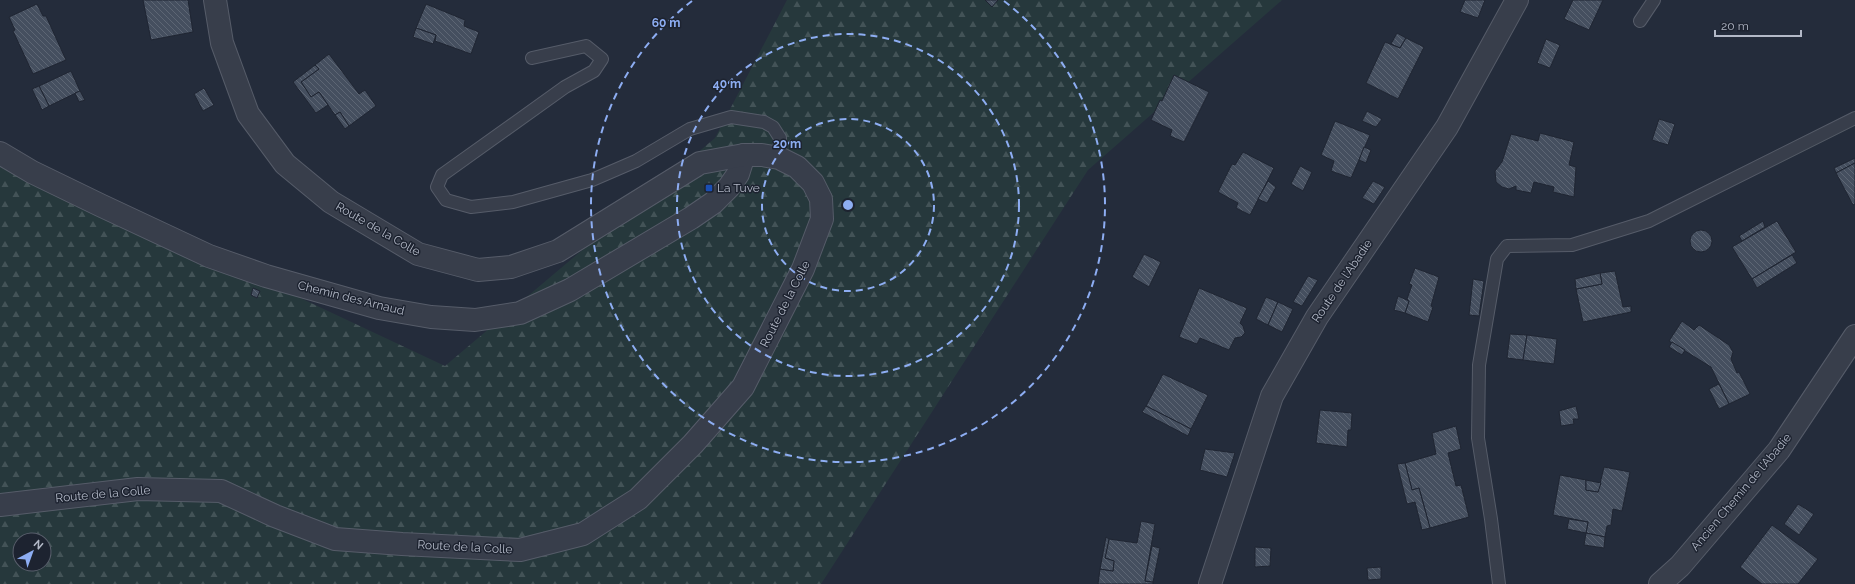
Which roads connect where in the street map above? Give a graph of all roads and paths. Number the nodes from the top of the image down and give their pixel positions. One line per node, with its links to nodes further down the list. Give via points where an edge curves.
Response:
1 (215, 0): 8 (street, Route de la Colle, via 222,43 248,114 285,164 332,202 418,254 478,270 511,267 558,251 700,164)
2 (1517, 0): 12 (street, Route de l'Abadie, via 1447,127 1317,317 1272,396)
3 (1654, 0): 4 (lane)
4 (1640, 21)
5 (532, 58): 9 (lane, via 586,46 602,59 594,71 559,91 442,175 437,187 446,200 471,207 513,202 592,180 636,161 690,129 731,117 764,122 773,127 780,138)
6 (1855, 118): 13 (lane, via 1649,221 1572,245 1507,246 1497,259 1479,365 1478,438)
7 (0, 153): 8 (street, Chemin des Arnaud, via 32,172 209,256 266,276 379,308 475,320 520,313 570,290 691,218 713,203 729,187 738,174)
8 (744, 155): 9 (street, Route de la Colle)
9 (779, 158): 11 (street, Route de la Colle, via 797,167 813,183 821,199 822,219 803,269 743,387 693,444 638,499 583,534 520,550 335,539 275,516 221,491 138,489)
10 (1855, 336): 14 (street, Ancien Chemin de l'Abadie, via 1779,450 1680,566)
11 (0, 505)
12 (1210, 584)
13 (1499, 584)
14 (1660, 584)

